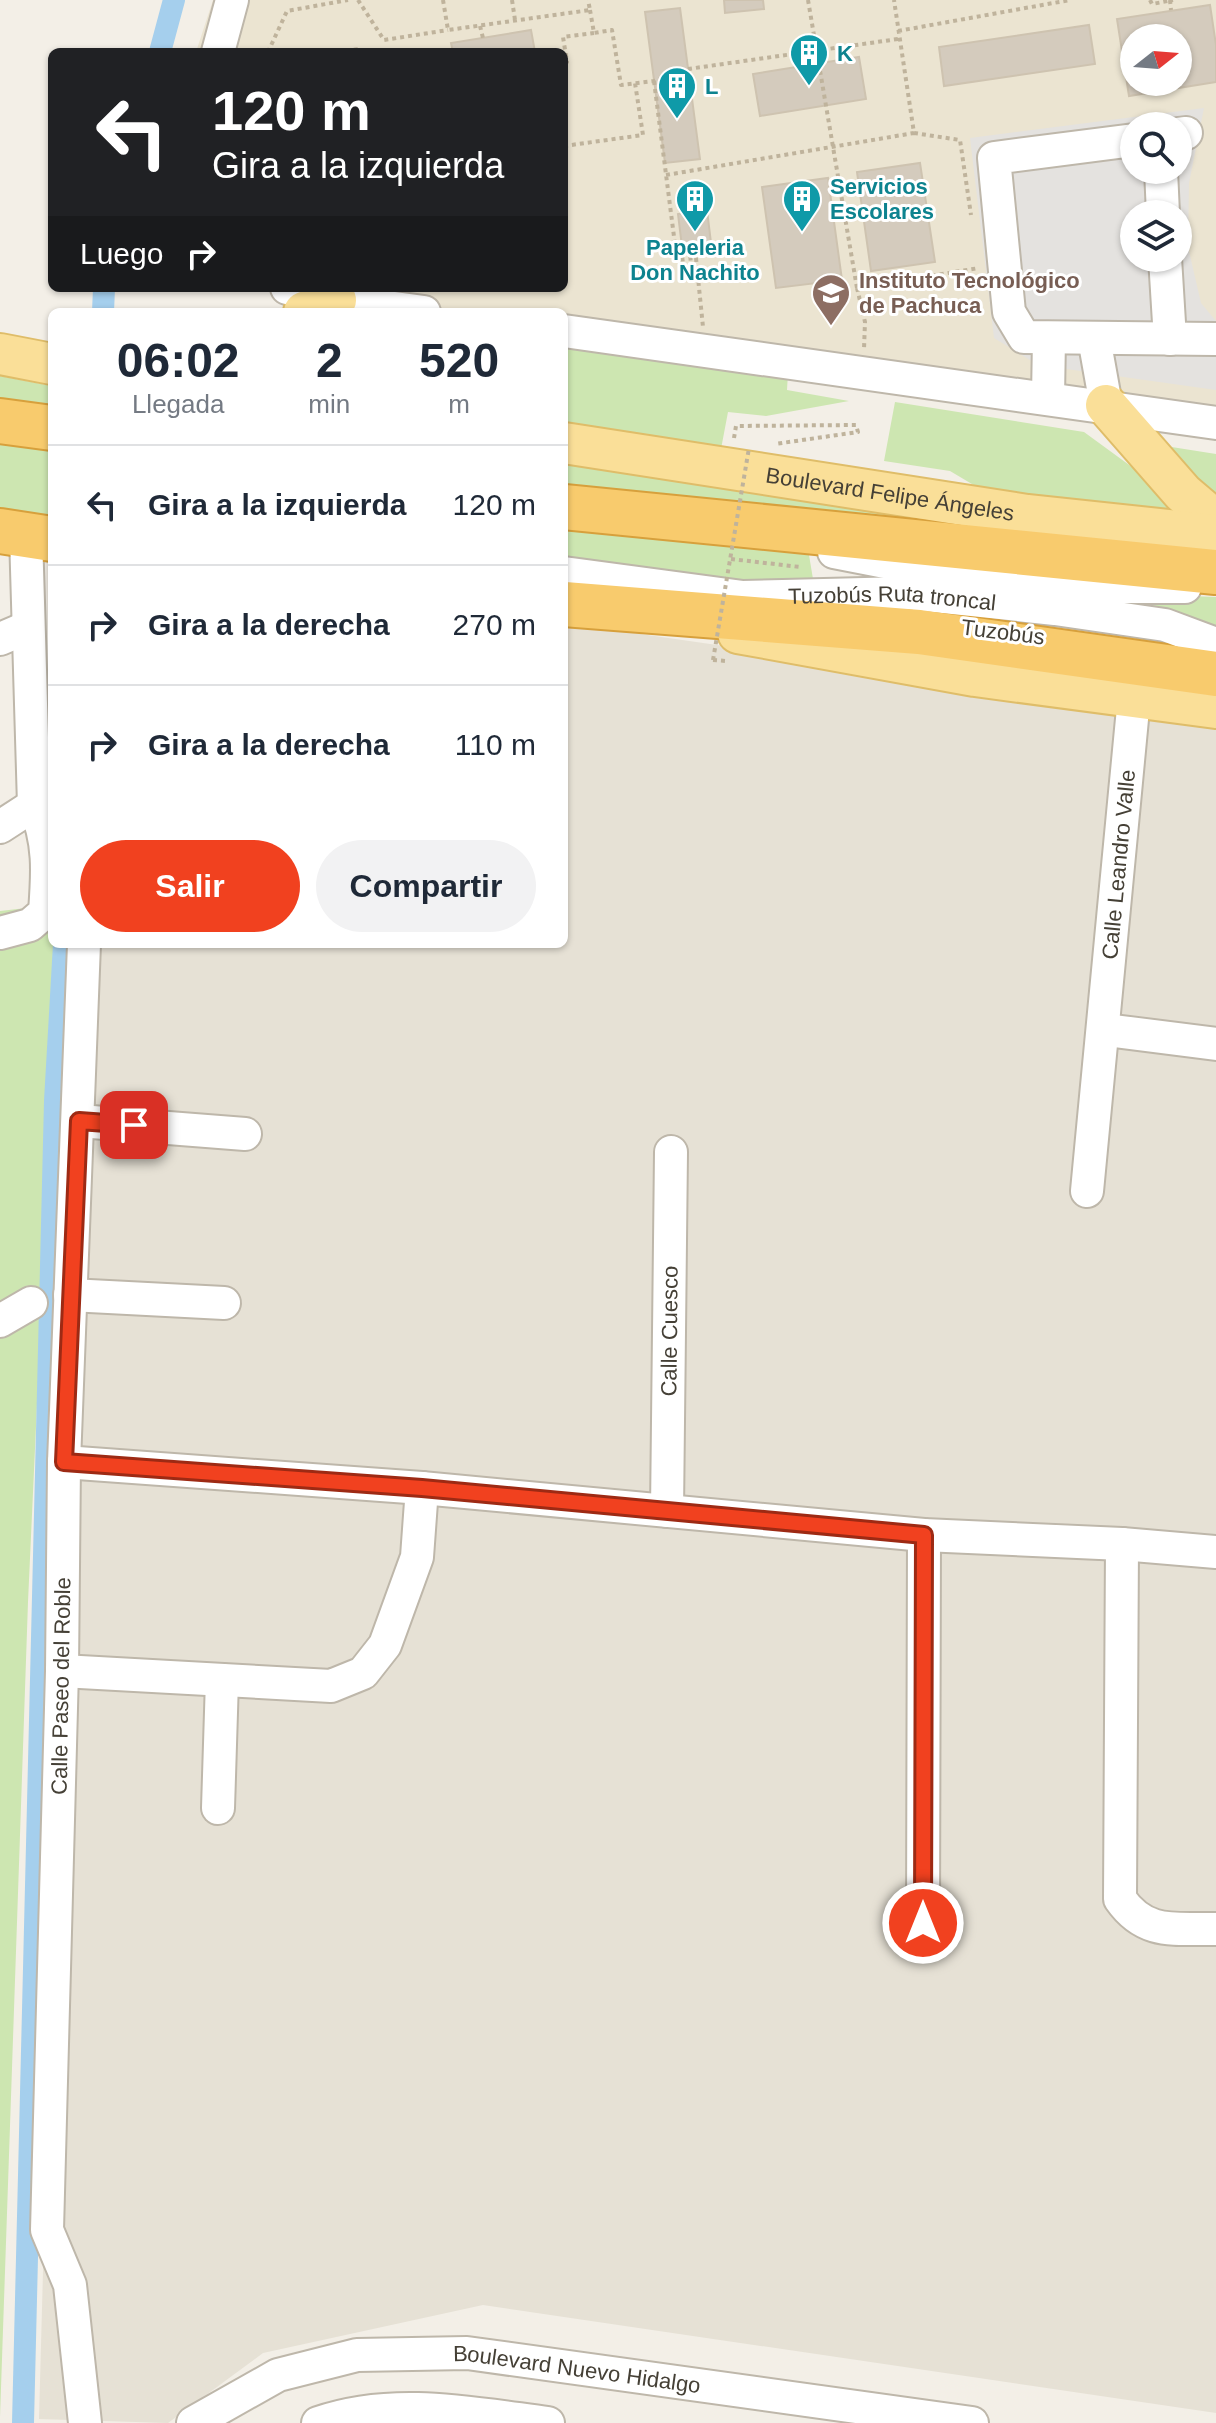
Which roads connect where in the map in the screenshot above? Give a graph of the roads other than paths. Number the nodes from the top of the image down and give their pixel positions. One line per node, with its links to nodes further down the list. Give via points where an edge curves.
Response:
1 (232, 0): 2 (street)
2 (219, 48)
3 (1120, 142): 9 (street, via 994,158 1009,312 1024,337)
4 (1166, 272): 11 (street)
5 (294, 292): 6 (street)
6 (320, 306): 7 (street)
7 (355, 308)
8 (568, 332): 15 (street)
9 (1049, 338): 10 (street); 15 (street)
10 (1094, 338): 11 (street); 16 (street)
11 (1170, 339): 12 (street)
12 (1214, 339)
13 (0, 354): 14 (main road)
14 (48, 363)
15 (1048, 397): 16 (street)
16 (1106, 405): 18 (street); 24 (main road, via 1183,493)
17 (0, 421): 19 (highway)
18 (1216, 423)
19 (48, 427)
20 (0, 438): 21 (street)
21 (48, 444)
22 (568, 444): 26 (main road, Boulevard Felipe Ángeles, via 1027,515)
23 (573, 509): 27 (highway, Boulevard Felipe Ángeles); 29 (street, Tuzobús Ruta troncal, via 911,567 1069,587)
24 (1216, 521)
25 (30, 530): 32 (street)
26 (1216, 535)
27 (1216, 572)
28 (568, 574): 33 (street, Tuzobús Ruta troncal, via 743,597 906,593 1165,625)
29 (1216, 588)
30 (568, 604): 31 (highway)
31 (644, 612): 33 (highway, via 919,632); 34 (main road, via 792,644)
32 (13, 634): 36 (street)
33 (1210, 666)
34 (1134, 698): 35 (main road); 40 (street, Calle Leandro Valle)
35 (1216, 708)
36 (34, 805): 37 (street); 38 (street, via 47,832 45,912 30,925)
37 (0, 827)
38 (0, 933)
39 (84, 948): 42 (street, Calle Paseo del Roble)
40 (1106, 1030): 41 (street); 45 (street, Calle Leandro Valle)
41 (1216, 1044)
42 (79, 1121): 43 (street); 46 (street, Calle Paseo del Roble)
43 (245, 1134)
44 (671, 1152): 52 (street, Calle Cuesco)
45 (1087, 1191)
46 (70, 1295): 48 (street); 50 (street, Calle Paseo del Roble)
47 (31, 1303): 49 (street)
48 (224, 1303)
49 (0, 1321)
50 (64, 1462): 51 (street); 56 (street, Calle Paseo del Roble)
51 (422, 1488): 52 (street); 57 (street, via 417,1557 385,1645 363,1673 331,1686)
52 (667, 1511): 53 (street)
53 (924, 1535): 54 (street); 59 (street)
54 (1122, 1544): 55 (street); 60 (street, via 1120,1899 1133,1918 1155,1928)
55 (1216, 1552)
56 (62, 1671): 57 (street); 61 (street, Calle Paseo del Roble, via 47,2230 70,2285)
57 (222, 1680): 58 (street)
58 (218, 1808)
59 (923, 1923)
60 (1216, 1929)
61 (85, 2423)
62 (193, 2423): 65 (street, Boulevard Nuevo Hidalgo, via 278,2375 305,2368 357,2355 467,2353)
63 (318, 2423): 64 (street, via 347,2413 421,2407)
64 (548, 2423)
65 (972, 2423)

